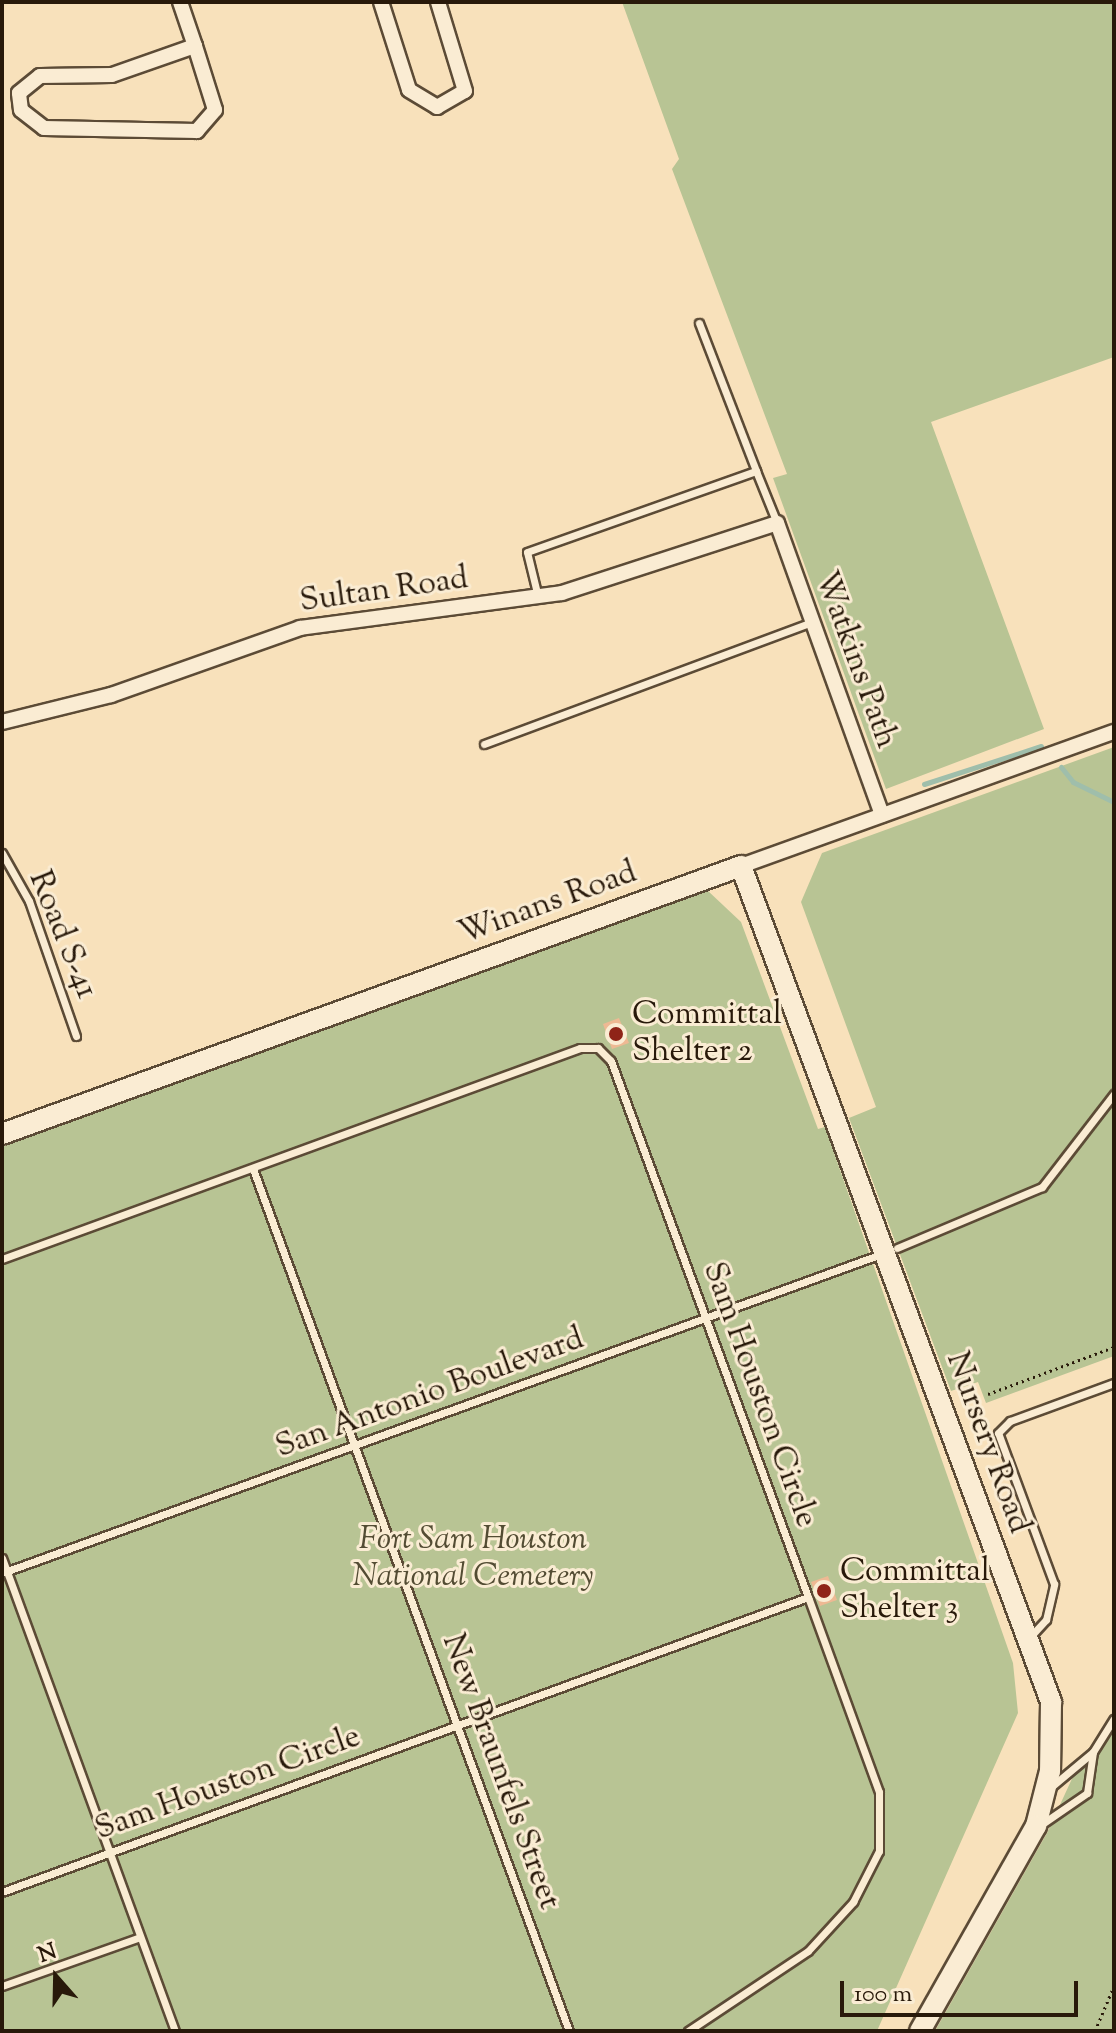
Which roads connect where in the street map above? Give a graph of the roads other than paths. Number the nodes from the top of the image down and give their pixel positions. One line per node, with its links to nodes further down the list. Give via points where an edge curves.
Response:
1 (180, 2): 4 (street)
2 (381, 2): 3 (street, via 409,90 437,107 465,91)
3 (438, 2)
4 (195, 46): 4 (street, via 215,110 197,131 44,128 21,110 19,93 40,76 112,75)
5 (699, 323): 6 (lane)
6 (756, 471): 7 (lane); 8 (lane, via 527,552)
7 (777, 523): 8 (street, Sultan Road); 9 (street, Watkins Path)
8 (538, 597): 10 (street, Sultan Road, via 300,628 111,695)
9 (812, 622): 12 (lane); 13 (street, Watkins Path)
10 (2, 722)
11 (1114, 732): 13 (street, Winans Road)
12 (484, 744)
13 (882, 815): 15 (street, Winans Road)
14 (2, 853): 16 (lane, Road S-41, via 29,901)
15 (741, 866): 18 (street, Winans Road); 29 (street, Nursery Road)
16 (76, 1036)
17 (1114, 1094): 20 (lane, via 1042,1187)
18 (2, 1134)
19 (253, 1169): 22 (lane, Sam Houston Circle); 23 (lane, Sam Houston Circle, via 580,1048 598,1048 611,1061); 25 (lane, New Braunfels Street)
20 (897, 1248)
21 (873, 1257): 23 (lane, San Antonio Boulevard)
22 (2, 1259)
23 (705, 1317): 25 (lane, San Antonio Boulevard); 28 (lane, Sam Houston Circle)
24 (1114, 1383): 29 (lane, via 1010,1421 998,1433 1054,1584 1046,1620)
25 (356, 1448): 27 (lane, San Antonio Boulevard); 31 (lane, New Braunfels Street)
26 (2, 1558): 27 (lane)
27 (4, 1572): 35 (lane)
28 (808, 1597): 31 (lane, Sam Houston Circle); 41 (lane, via 879,1792 879,1851 859,1893 808,1951)
29 (1028, 1640): 33 (street, Nursery Road, via 1051,1702)
30 (1114, 1719): 32 (lane)
31 (458, 1726): 35 (lane, Sam Houston Circle); 40 (lane, New Braunfels Street)
32 (1093, 1752): 33 (lane); 34 (lane, via 1087,1793)
33 (1047, 1789): 34 (street, Nursery Road)
34 (1036, 1826): 42 (street, Nursery Road)
35 (111, 1853): 36 (lane, Sam Houston Circle); 37 (lane)
36 (2, 1892)
37 (140, 1937): 38 (lane); 39 (lane)
38 (2, 1986)
39 (175, 2031)
40 (569, 2031)
41 (688, 2031)
42 (920, 2031)

